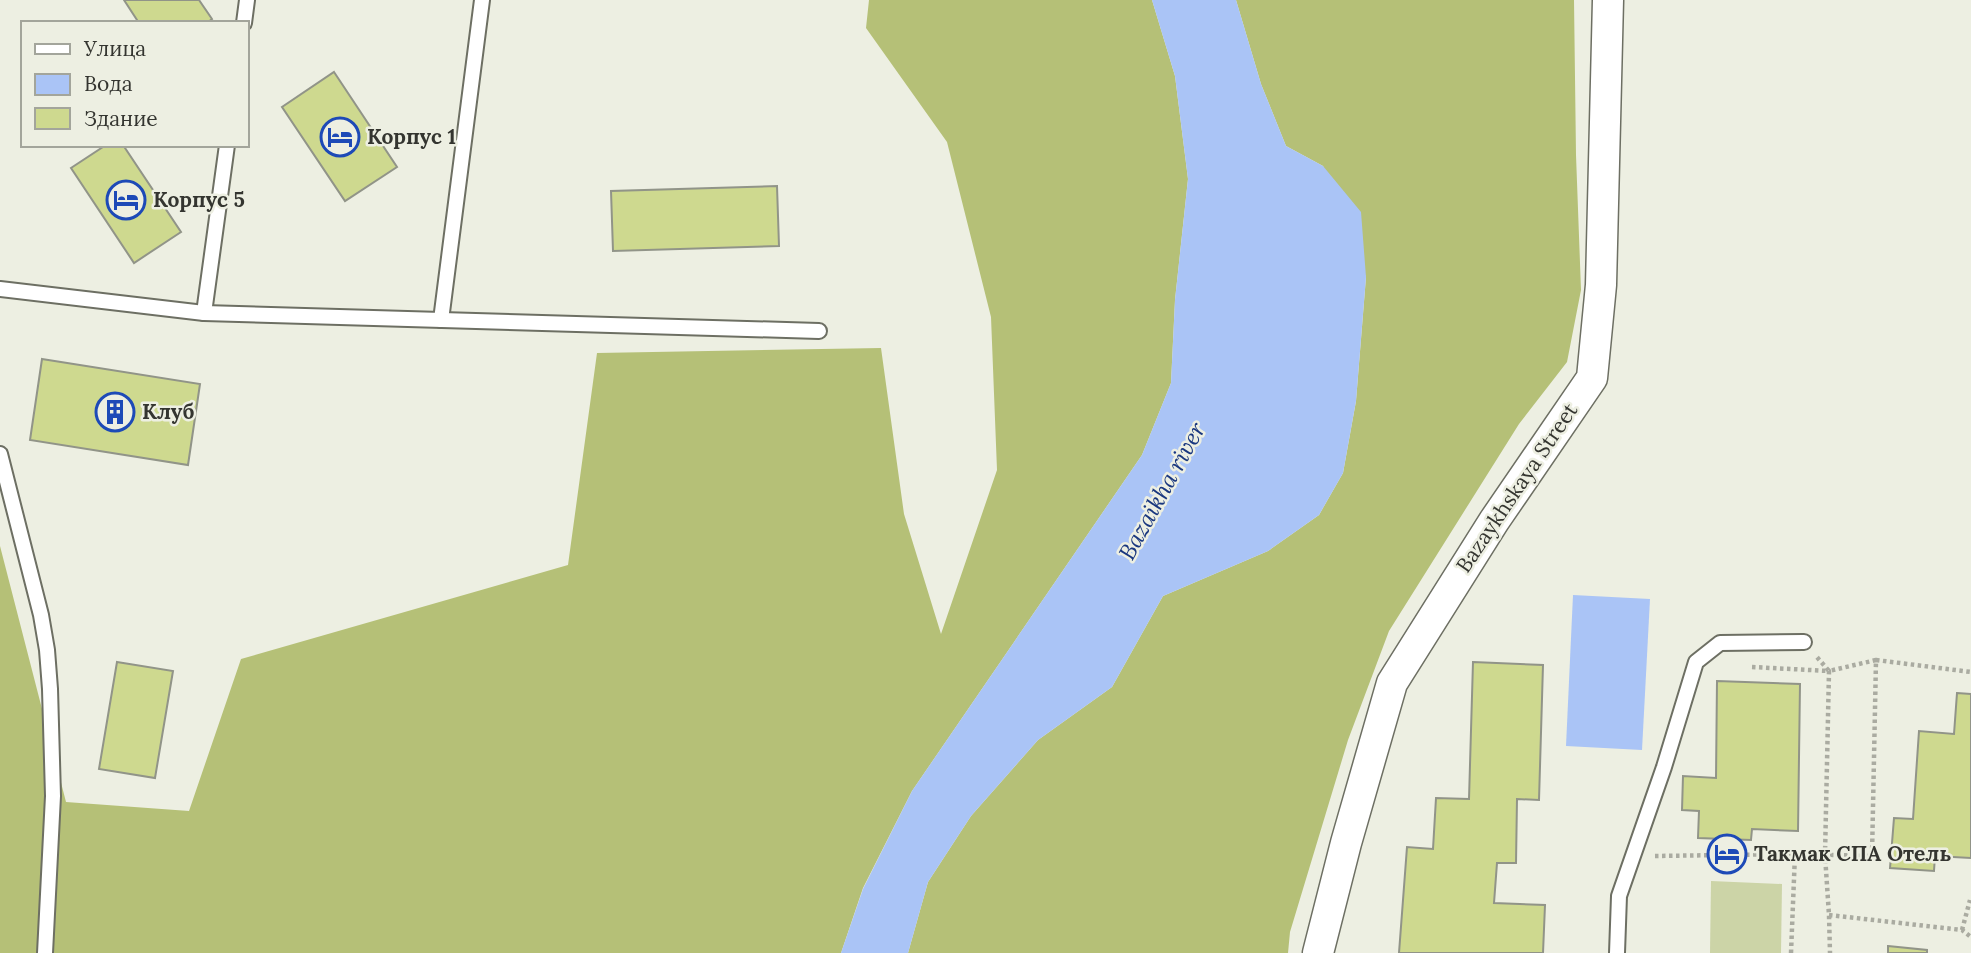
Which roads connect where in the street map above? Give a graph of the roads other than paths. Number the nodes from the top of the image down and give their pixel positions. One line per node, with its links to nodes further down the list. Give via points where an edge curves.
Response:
1 (247, 0): 4 (lane)
2 (482, 0): 8 (lane)
3 (1608, 0): 13 (street, Bazaykhskaya Street, via 1601,285 1592,377 1392,683)
4 (244, 21)
5 (228, 147): 7 (lane)
6 (0, 289): 7 (lane)
7 (204, 313): 8 (lane)
8 (441, 320): 9 (lane)
9 (819, 331)
10 (0, 454): 12 (lane, via 41,615 51,689 53,796)
11 (1804, 642): 14 (lane, via 1720,643 1696,662 1619,896)
12 (45, 953)
13 (1318, 953)
14 (1617, 953)

